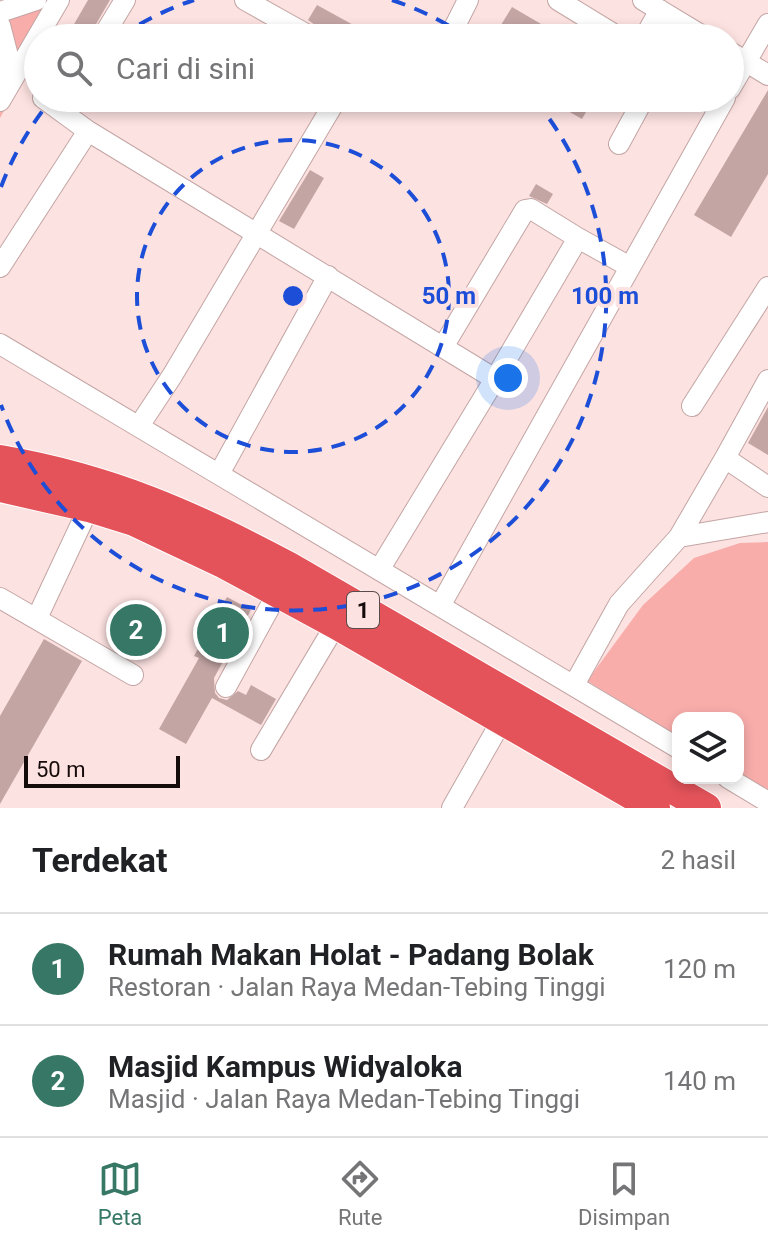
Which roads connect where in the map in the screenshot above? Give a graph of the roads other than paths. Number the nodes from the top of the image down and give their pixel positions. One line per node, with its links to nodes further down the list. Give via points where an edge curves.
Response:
1 (36, 0): 8 (street)
2 (59, 0): 9 (street)
3 (125, 0): 10 (street)
4 (245, 0): 11 (street)
5 (468, 0): 12 (street)
6 (558, 0): 13 (street)
7 (651, 5): 14 (street)
8 (0, 12)
9 (45, 24)
10 (110, 24)
11 (288, 24)
12 (456, 24)
13 (597, 24)
14 (683, 24)
15 (768, 24): 17 (street)
16 (0, 25): 21 (street, via 8,56)
17 (744, 50)
18 (24, 60): 21 (street)
19 (744, 61): 20 (street)
20 (768, 75)
21 (6, 91)
22 (65, 112): 26 (street)
23 (329, 112): 28 (street)
24 (636, 112): 27 (street)
25 (717, 112): 31 (street)
26 (88, 131): 28 (street); 30 (street)
27 (619, 144)
28 (257, 234): 32 (street); 39 (street)
29 (578, 238): 31 (street); 35 (street, via 525,210); 36 (street)
30 (0, 267)
31 (630, 267): 51 (street)
32 (328, 276): 35 (street); 42 (street)
33 (768, 287): 38 (street)
34 (0, 344): 39 (street)
35 (443, 347): 36 (street)
36 (495, 379): 48 (street)
37 (768, 380): 40 (street)
38 (692, 406)
39 (139, 426): 42 (street)
40 (725, 458): 44 (street); 47 (street)
41 (0, 460): 64 (highway, 1, via 140,496 238,540)
42 (219, 474): 48 (street)
43 (0, 487): 45 (highway, 1)
44 (768, 487)
45 (89, 507): 49 (highway, 1, via 146,527); 52 (street)
46 (768, 522): 47 (street)
47 (679, 537): 55 (street, via 619,604)
48 (379, 570): 51 (street)
49 (278, 592): 53 (highway, 1); 56 (street)
50 (0, 598): 52 (street)
51 (440, 606): 55 (street)
52 (37, 618): 54 (street)
53 (336, 624): 57 (highway, 1); 59 (street)
54 (133, 675)
55 (574, 685): 58 (street)
56 (226, 687)
57 (502, 720): 62 (highway, 1); 63 (street)
58 (672, 744)
59 (261, 750)
60 (738, 784): 61 (street)
61 (768, 802)
62 (637, 804)
63 (452, 808)
64 (706, 808)

